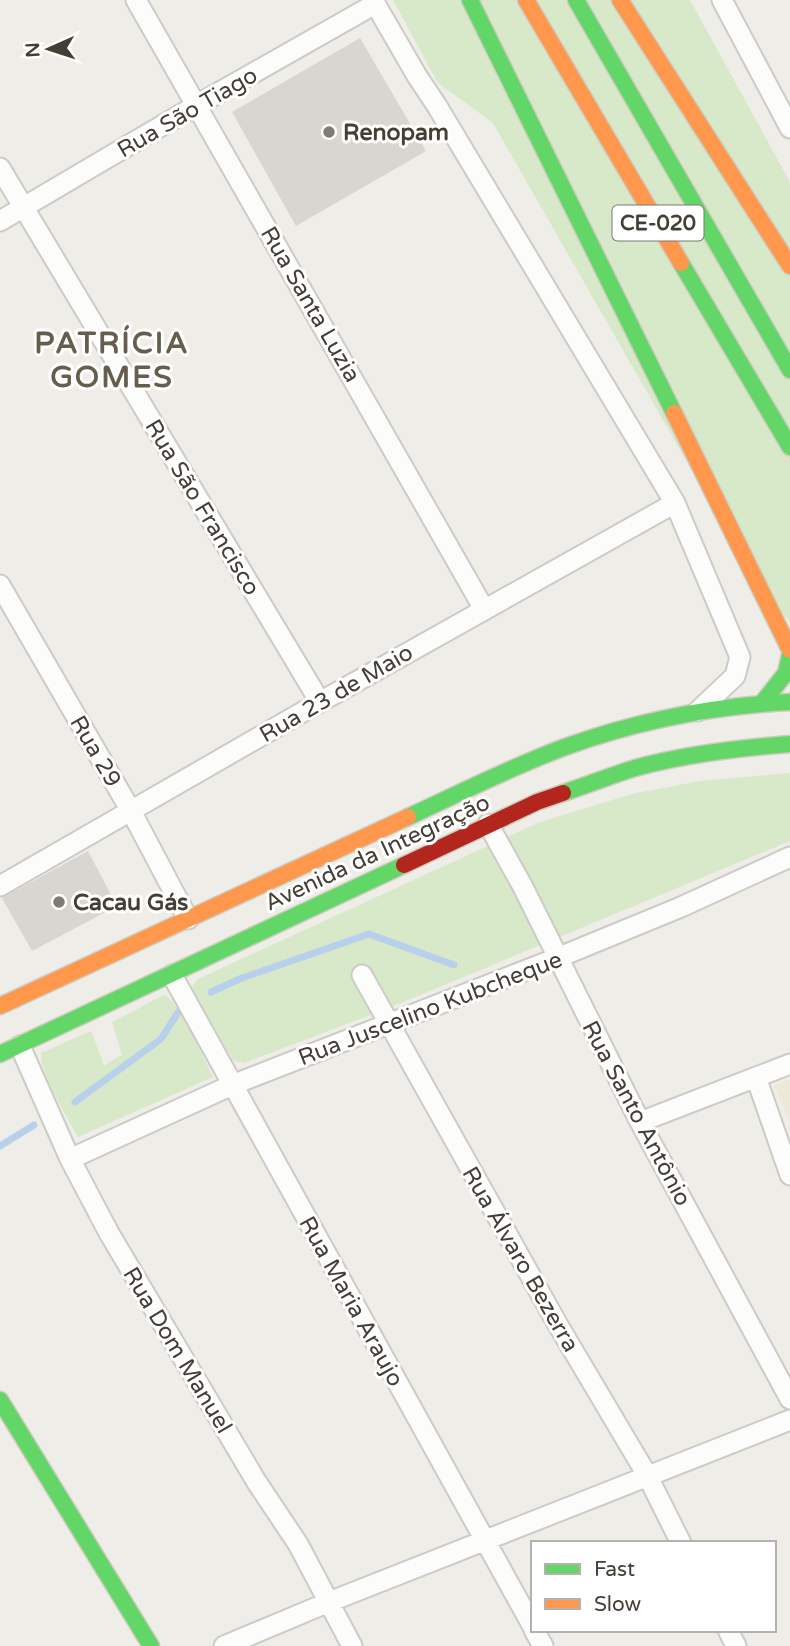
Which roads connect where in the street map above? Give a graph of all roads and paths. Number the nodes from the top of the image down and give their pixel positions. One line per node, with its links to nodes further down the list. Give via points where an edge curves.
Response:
1 (136, 0): 9 (street, Rua Santa Luzia)
2 (470, 0): 20 (main road)
3 (526, 0): 16 (main road, CE-020)
4 (576, 0): 15 (main road, CE-020)
5 (620, 0): 14 (main road)
6 (722, 0): 8 (street)
7 (374, 2): 9 (street, Rua São Tiago); 17 (street)
8 (780, 92): 10 (street)
9 (197, 105): 12 (street, Rua São Tiago); 19 (street, Rua Santa Luzia)
10 (790, 128)
11 (0, 168): 12 (street, Rua São Francisco)
12 (24, 208): 13 (street, Rua São Tiago); 22 (street, Rua São Francisco)
13 (0, 221)
14 (790, 266)
15 (790, 370)
16 (790, 447)
17 (675, 503): 19 (street, Rua 23 de Maio); 25 (street, via 740,657 735,676)
18 (0, 586): 27 (street, Rua 29)
19 (484, 609): 22 (street, Rua 23 de Maio)
20 (790, 650)
21 (790, 655): 23 (main road, via 786,673)
22 (320, 702): 27 (street, Rua 23 de Maio)
23 (763, 702): 24 (main road, Avenida da Integração); 25 (main road, Avenida da Integração)
24 (790, 702)
25 (695, 714): 31 (main road, Avenida da Integração, via 566,747)
26 (790, 744): 28 (main road, Avenida da Integração, via 636,768)
27 (131, 811): 30 (street, Rua 23 de Maio); 31 (street, Rua 29)
28 (488, 824): 32 (street, Rua Santo Antônio); 33 (main road, Avenida da Integração)
29 (790, 857): 32 (street, Rua Juscelino Kubcheque)
30 (0, 886)
31 (188, 919): 35 (main road, Avenida da Integração)
32 (557, 958): 36 (street, Rua Juscelino Kubcheque); 42 (street, Rua Santo Antônio)
33 (172, 975): 37 (main road, Avenida da Integração); 41 (street, Rua Maria Araujo)
34 (362, 975): 36 (street, Rua Álvaro Bezerra)
35 (0, 1005)
36 (389, 1024): 41 (street, Rua Juscelino Kubcheque); 48 (street, Rua Álvaro Bezerra)
37 (20, 1046): 38 (main road, Avenida da Integração); 43 (street, Rua Dom Manuel)
38 (0, 1054)
39 (790, 1064): 40 (street)
40 (756, 1077): 42 (street); 44 (street)
41 (232, 1086): 43 (street, Rua Juscelino Kubcheque); 49 (street, Rua Maria Araujo)
42 (640, 1122): 45 (street, Rua Santo Antônio)
43 (70, 1159): 51 (street, Rua Dom Manuel, via 109,1233)
44 (790, 1175)
45 (790, 1399)
46 (0, 1400): 53 (main road)
47 (790, 1420): 48 (street)
48 (647, 1475): 49 (street); 50 (street, Rua Álvaro Bezerra)
49 (484, 1540): 51 (street); 52 (street, Rua Maria Araujo)
50 (680, 1541)
51 (329, 1602): 54 (street); 55 (street, Rua Dom Manuel)
52 (531, 1624)
53 (151, 1646)
54 (224, 1646)
55 (352, 1646)

